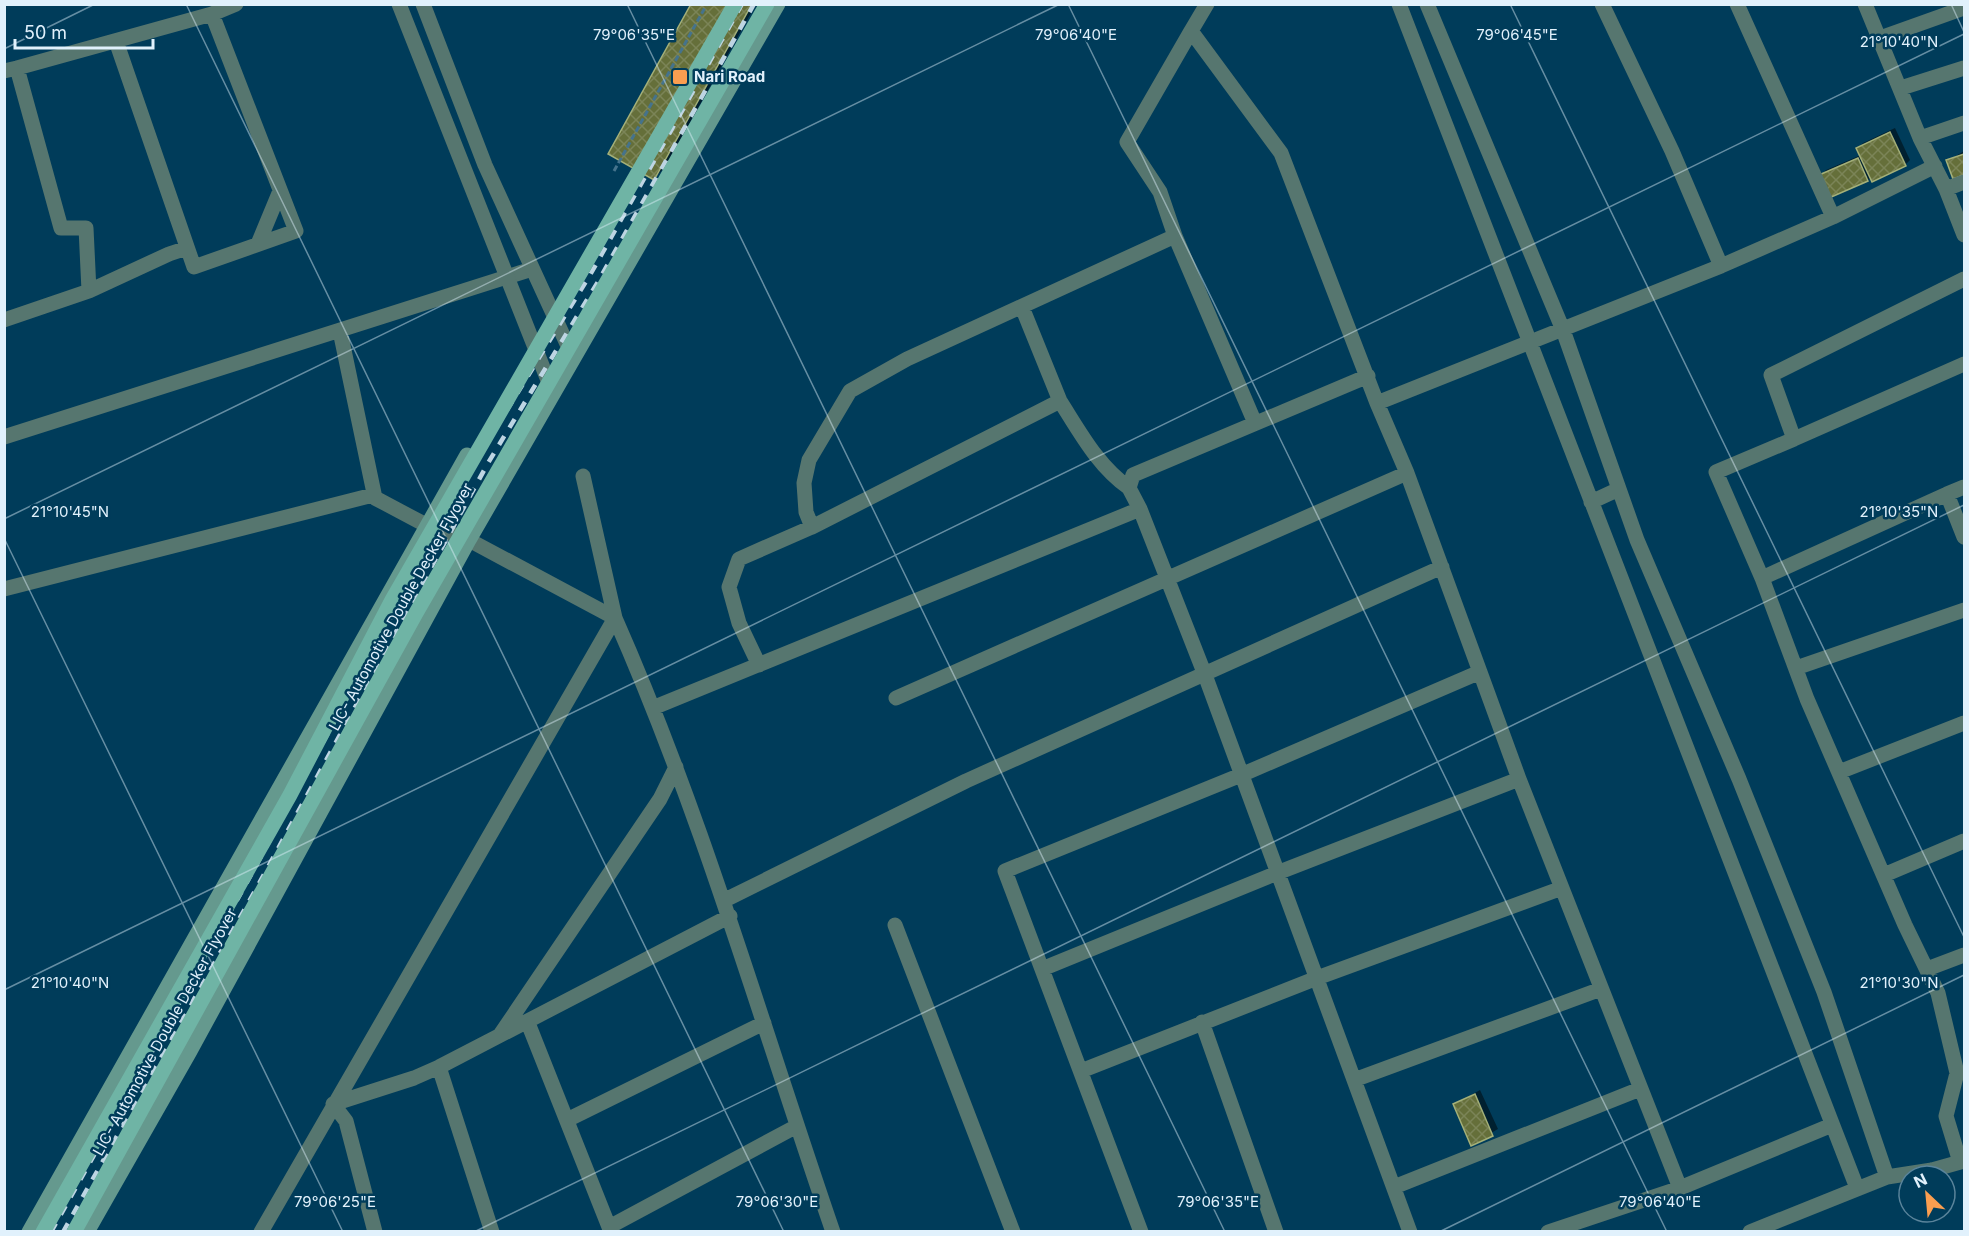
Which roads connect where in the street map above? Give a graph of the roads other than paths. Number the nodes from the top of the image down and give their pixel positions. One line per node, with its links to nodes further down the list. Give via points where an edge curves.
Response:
1 (236, 4): 15 (street)
2 (399, 4): 35 (street)
3 (423, 4): 34 (street, via 485,165)
4 (728, 4): 39 (main road)
5 (735, 4): 115 (main road, LIC- Automotive Double Decker Flyover, bridge, via 392,600 290,795)
6 (767, 4): 117 (main road, LIC- Automotive Double Decker Flyover, bridge, via 416,613)
7 (778, 4): 45 (main road)
8 (1207, 4): 16 (street)
9 (1399, 4): 44 (street)
10 (1427, 4): 41 (street)
11 (1602, 4): 33 (street)
12 (1737, 4): 28 (street)
13 (1865, 4): 17 (street)
14 (1965, 8): 17 (street)
15 (212, 14): 18 (street); 27 (street)
16 (1191, 31): 30 (street, via 1127,142 1160,192); 47 (street, via 1281,153)
17 (1880, 38): 21 (street)
18 (116, 40): 20 (street); 32 (street)
19 (1965, 68): 21 (street)
20 (10, 70): 37 (street, via 61,228 86,228)
21 (1901, 88): 23 (street)
22 (1965, 123): 23 (street)
23 (1920, 138): 24 (street)
24 (1935, 166): 26 (street); 28 (street)
25 (1965, 182): 26 (street)
26 (1946, 189): 29 (street)
27 (280, 191): 31 (street); 31 (street, via 296,231)
28 (1833, 217): 33 (street)
29 (1965, 235)
30 (1175, 236): 38 (street); 51 (street)
31 (258, 244): 32 (street, via 194,267)
32 (187, 248): 37 (street)
33 (1721, 266): 41 (street)
34 (532, 269): 35 (street); 39 (street)
35 (507, 277): 42 (street); 43 (street)
36 (1965, 279): 53 (street, via 1771,375)
37 (89, 291): 40 (street)
38 (1022, 307): 49 (street); 64 (street, via 907,359 850,391 809,460 804,483 806,512)
39 (552, 311): 43 (main road); 45 (street)
40 (4, 320)
41 (1563, 330): 44 (street); 58 (street)
42 (340, 331): 52 (street); 60 (street)
43 (533, 343): 48 (street); 63 (main road)
44 (1528, 343): 50 (street); 61 (street)
45 (573, 357): 48 (main road)
46 (1965, 364): 53 (street)
47 (1368, 376): 50 (street); 51 (street)
48 (553, 393): 66 (main road)
49 (1060, 401): 57 (street, via 1094,455); 64 (street)
50 (1377, 403): 54 (street)
51 (1255, 423): 57 (street, via 1133,475)
52 (4, 437)
53 (1794, 439): 68 (street, via 1716,472)
54 (1407, 473): 67 (street); 69 (street)
55 (583, 476): 72 (street)
56 (1965, 487): 59 (street)
57 (1129, 488): 62 (street)
58 (1619, 489): 61 (street); 110 (street, via 1824,992)
59 (1947, 494): 65 (street); 68 (street)
60 (373, 495): 63 (street); 70 (street)
61 (1591, 502): 107 (street)
62 (1140, 509): 69 (street); 73 (street)
63 (426, 525): 66 (street); 115 (main road)
64 (812, 526): 73 (street, via 739,559 729,587 739,623)
65 (1965, 537)
66 (469, 540): 72 (street); 118 (main road)
67 (1442, 567): 75 (street); 76 (street)
68 (1762, 578): 74 (street)
69 (1167, 579): 76 (street); 77 (street)
70 (4, 589)
71 (1965, 610): 74 (street)
72 (615, 618): 78 (street); 105 (street)
73 (759, 665): 78 (street)
74 (1796, 668): 81 (street)
75 (1480, 672): 82 (street); 83 (street)
76 (1205, 675): 82 (street); 88 (street, via 966,781)
77 (896, 698)
78 (655, 708): 80 (street)
79 (1965, 723): 81 (street)
80 (676, 767): 88 (street); 99 (street, via 660,799)
81 (1839, 772): 86 (street)
82 (1241, 775): 85 (street); 92 (street, via 1005,871)
83 (1519, 779): 85 (street); 87 (street)
84 (1965, 841): 86 (street)
85 (1277, 873): 92 (street); 94 (street)
86 (1884, 875): 93 (street)
87 (1562, 888): 94 (street); 95 (street)
88 (725, 900): 89 (street)
89 (729, 916): 97 (street); 98 (street)
90 (895, 925): 122 (street)
91 (1965, 955): 93 (street)
92 (1042, 969): 101 (street)
93 (1927, 969): 102 (street)
94 (1317, 978): 96 (street); 103 (street)
95 (1602, 989): 103 (street); 104 (street)
96 (1202, 1022): 101 (street); 124 (street)
97 (528, 1023): 99 (street); 106 (street)
98 (764, 1023): 106 (street); 108 (street)
99 (501, 1035): 100 (street)
100 (439, 1066): 105 (street); 121 (street)
101 (1081, 1071): 123 (street)
102 (1961, 1071): 109 (street, via 1946,1116)
103 (1354, 1080): 111 (street)
104 (1640, 1089): 111 (street); 112 (street)
105 (333, 1104): 119 (street); 120 (street, via 346,1121)
106 (567, 1120): 114 (street)
107 (1832, 1125): 112 (street); 113 (street)
108 (797, 1126): 114 (street); 116 (street)
109 (1962, 1162): 110 (street)
110 (1887, 1177): 113 (street)
111 (1394, 1186): 125 (street)
112 (1680, 1188): 126 (street)
113 (1857, 1188): 127 (street)
114 (605, 1229)
115 (32, 1231)
116 (832, 1231)
117 (74, 1232)
118 (87, 1232)
119 (261, 1232)
120 (375, 1232)
121 (492, 1232)
122 (1013, 1232)
123 (1141, 1232)
124 (1276, 1232)
125 (1410, 1232)
126 (1548, 1232)
127 (1750, 1232)

